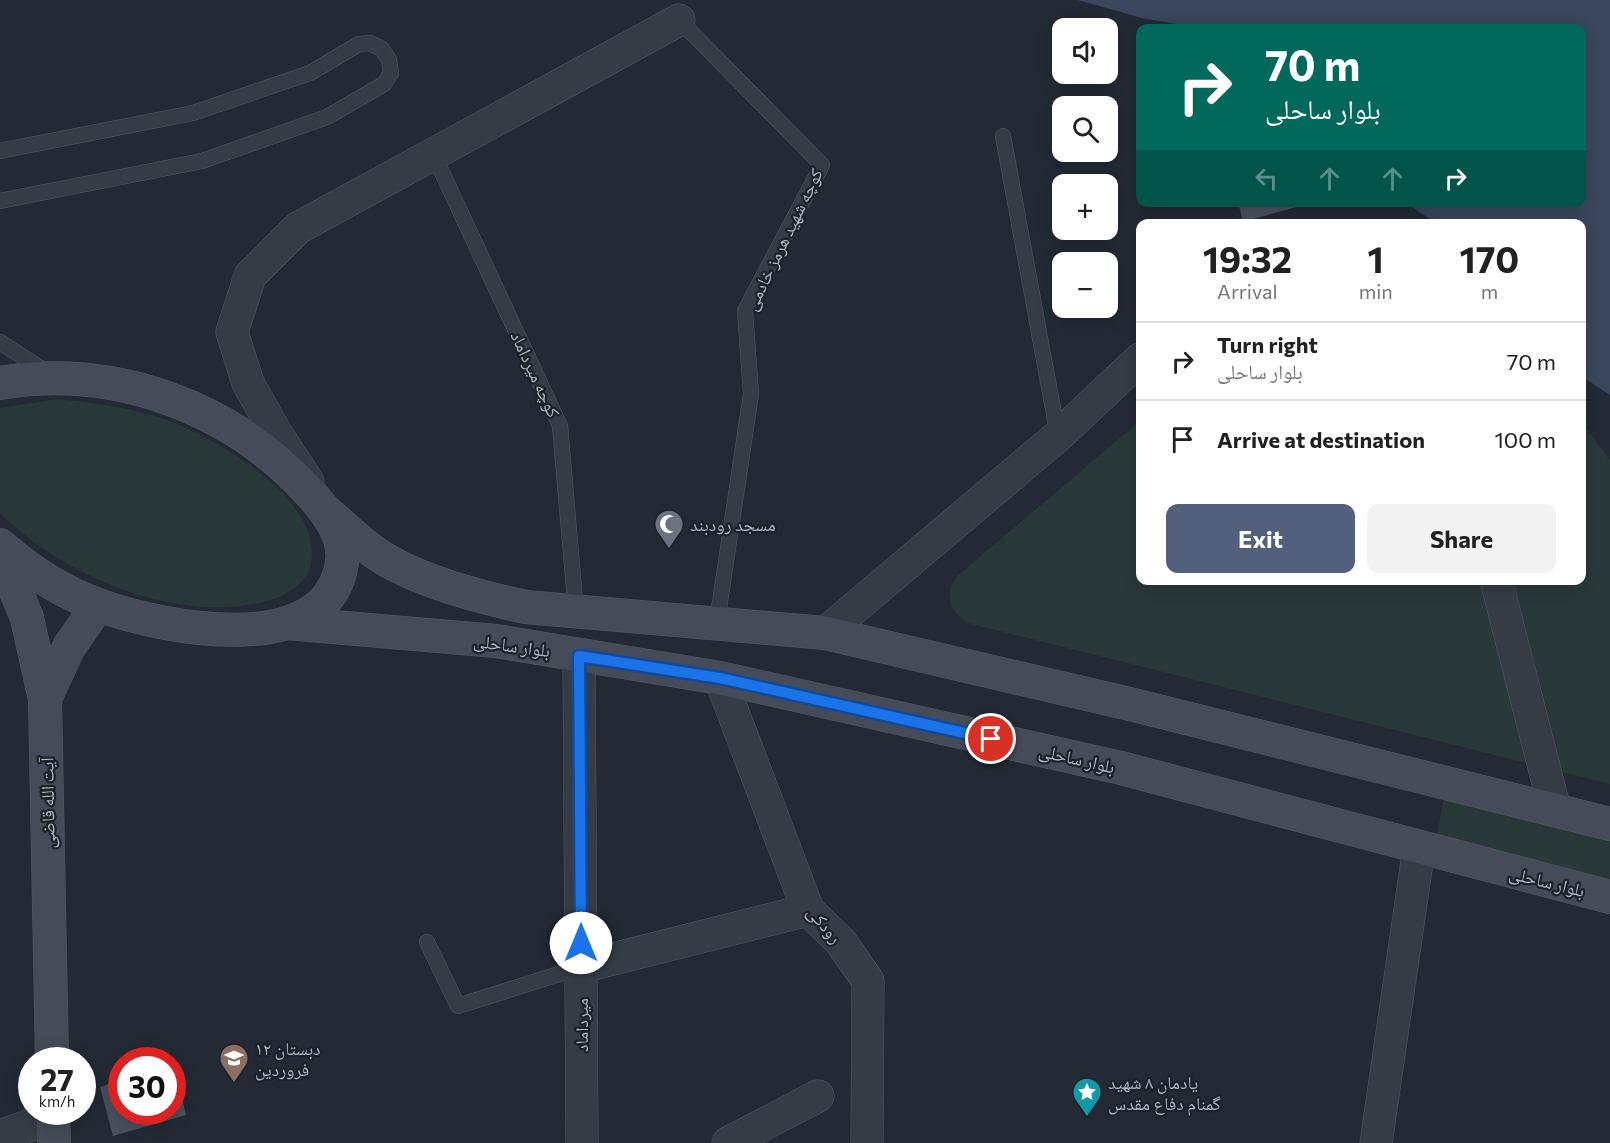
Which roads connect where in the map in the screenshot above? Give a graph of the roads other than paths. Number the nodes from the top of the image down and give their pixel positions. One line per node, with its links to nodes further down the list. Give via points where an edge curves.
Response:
1 (679, 20): 4 (street); 17 (lane, کوچه شهید هرمز خادمی, via 822,165 745,311 751,394)
2 (1003, 136): 10 (lane)
3 (0, 151): 5 (lane, via 193,113 310,73 359,44 370,43 382,49 389,60 391,73 384,84 327,117 202,161)
4 (433, 153): 11 (street, via 298,228 250,276 232,332 248,382); 16 (lane, کوچه میرداماد, via 560,426)
5 (0, 201)
6 (0, 342): 8 (lane)
7 (1136, 363): 10 (street)
8 (56, 378): 9 (main road); 11 (main road, via 125,385 177,400 225,423 280,465)
9 (0, 383)
10 (1058, 436): 19 (street)
11 (328, 513): 16 (main road, via 375,553 433,581 482,598); 18 (main road, via 341,546 343,561 338,580 318,607)
12 (0, 546): 15 (main road, via 50,582)
13 (0, 553): 22 (main road, آیت الله قاضی, via 27,618)
14 (1497, 585): 23 (street)
15 (99, 605): 18 (main road, via 150,621 208,630 250,630); 22 (main road, via 69,647)
16 (576, 612): 17 (main road)
17 (717, 622): 19 (main road)
18 (286, 623): 20 (main road, بلوار ساحلی, via 496,641)
19 (825, 633): 23 (main road)
20 (579, 656): 21 (main road, بلوار ساحلی); 29 (street, میرداماد)
21 (720, 678): 25 (main road, بلوار ساحلی, via 1121,768); 27 (street, رودکی)
22 (45, 699): 30 (main road, آیت الله قاضی)
23 (1555, 810): 24 (main road)
24 (1610, 824)
25 (1419, 848): 26 (main road, بلوار ساحلی); 37 (street)
26 (1610, 897)
27 (808, 910): 29 (street); 36 (street, رودکی, via 841,942 868,981)
28 (427, 942): 29 (lane, via 458,1006)
29 (581, 967): 34 (street, میرداماد)
30 (52, 1047)
31 (818, 1096): 35 (street)
32 (49, 1125): 33 (street)
33 (0, 1136)
34 (582, 1143)
35 (728, 1143)
36 (867, 1143)
37 (1376, 1143)

